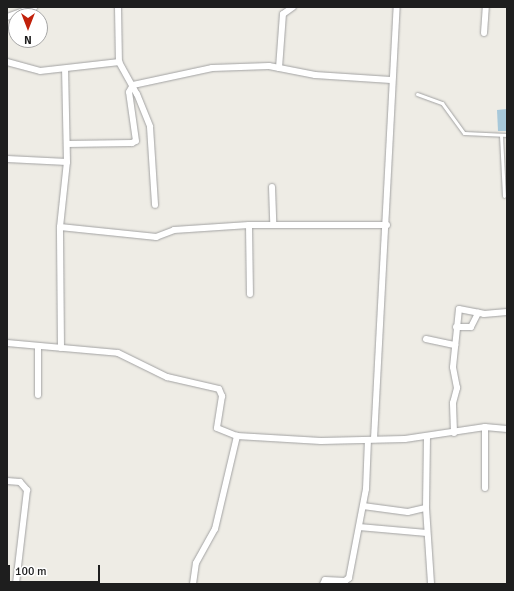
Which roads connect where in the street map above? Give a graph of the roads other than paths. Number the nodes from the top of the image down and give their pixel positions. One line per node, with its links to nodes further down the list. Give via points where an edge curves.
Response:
1 (34, 7): 6 (street)
2 (118, 7): 9 (street)
3 (293, 7): 10 (street, via 284,14)
4 (397, 7): 12 (street)
5 (486, 7): 7 (street)
6 (7, 17)
7 (484, 33)
8 (7, 62): 11 (street, via 40,72)
9 (119, 62): 11 (street); 13 (street)
10 (279, 68): 12 (street, via 362,80); 13 (street, via 244,64 212,68)
11 (65, 69): 17 (street)
12 (391, 80): 25 (street)
13 (133, 85): 17 (street, via 129,92 136,141); 22 (street, via 150,126)
14 (416, 94): 15 (lane, via 442,103 464,133)
15 (500, 135): 16 (lane); 21 (lane)
16 (507, 135)
17 (67, 144): 19 (street)
18 (7, 159): 19 (street)
19 (67, 162): 26 (street)
20 (272, 187): 24 (street)
21 (504, 196)
22 (156, 205)
23 (249, 226): 24 (street); 26 (street, via 174,230 156,237); 27 (street)
24 (272, 226): 25 (street)
25 (387, 226): 42 (street)
26 (60, 227): 35 (street)
27 (250, 294)
28 (507, 312): 29 (street)
29 (478, 313): 30 (street, via 471,327); 30 (street, via 459,309)
30 (456, 327): 33 (street)
31 (426, 339): 33 (street)
32 (7, 343): 34 (street)
33 (455, 345): 39 (street, via 453,368 458,388 453,403)
34 (38, 346): 35 (street); 36 (street)
35 (61, 348): 40 (street, via 118,353 167,377 219,389 222,396 217,428)
36 (38, 395)
37 (485, 427): 38 (street); 39 (street); 44 (street)
38 (507, 429)
39 (454, 433): 41 (street)
40 (237, 436): 42 (street); 50 (street, via 216,529 196,562)
41 (427, 437): 42 (street); 46 (street)
42 (371, 439): 45 (street)
43 (7, 481): 49 (street, via 20,482 27,490)
44 (485, 488)
45 (363, 506): 46 (street, via 408,512); 47 (street)
46 (426, 508): 48 (street)
47 (359, 527): 48 (street); 51 (street, via 349,578 345,581 325,580)
48 (427, 533): 52 (street)
49 (16, 584)
50 (193, 584)
51 (323, 584)
52 (431, 584)

